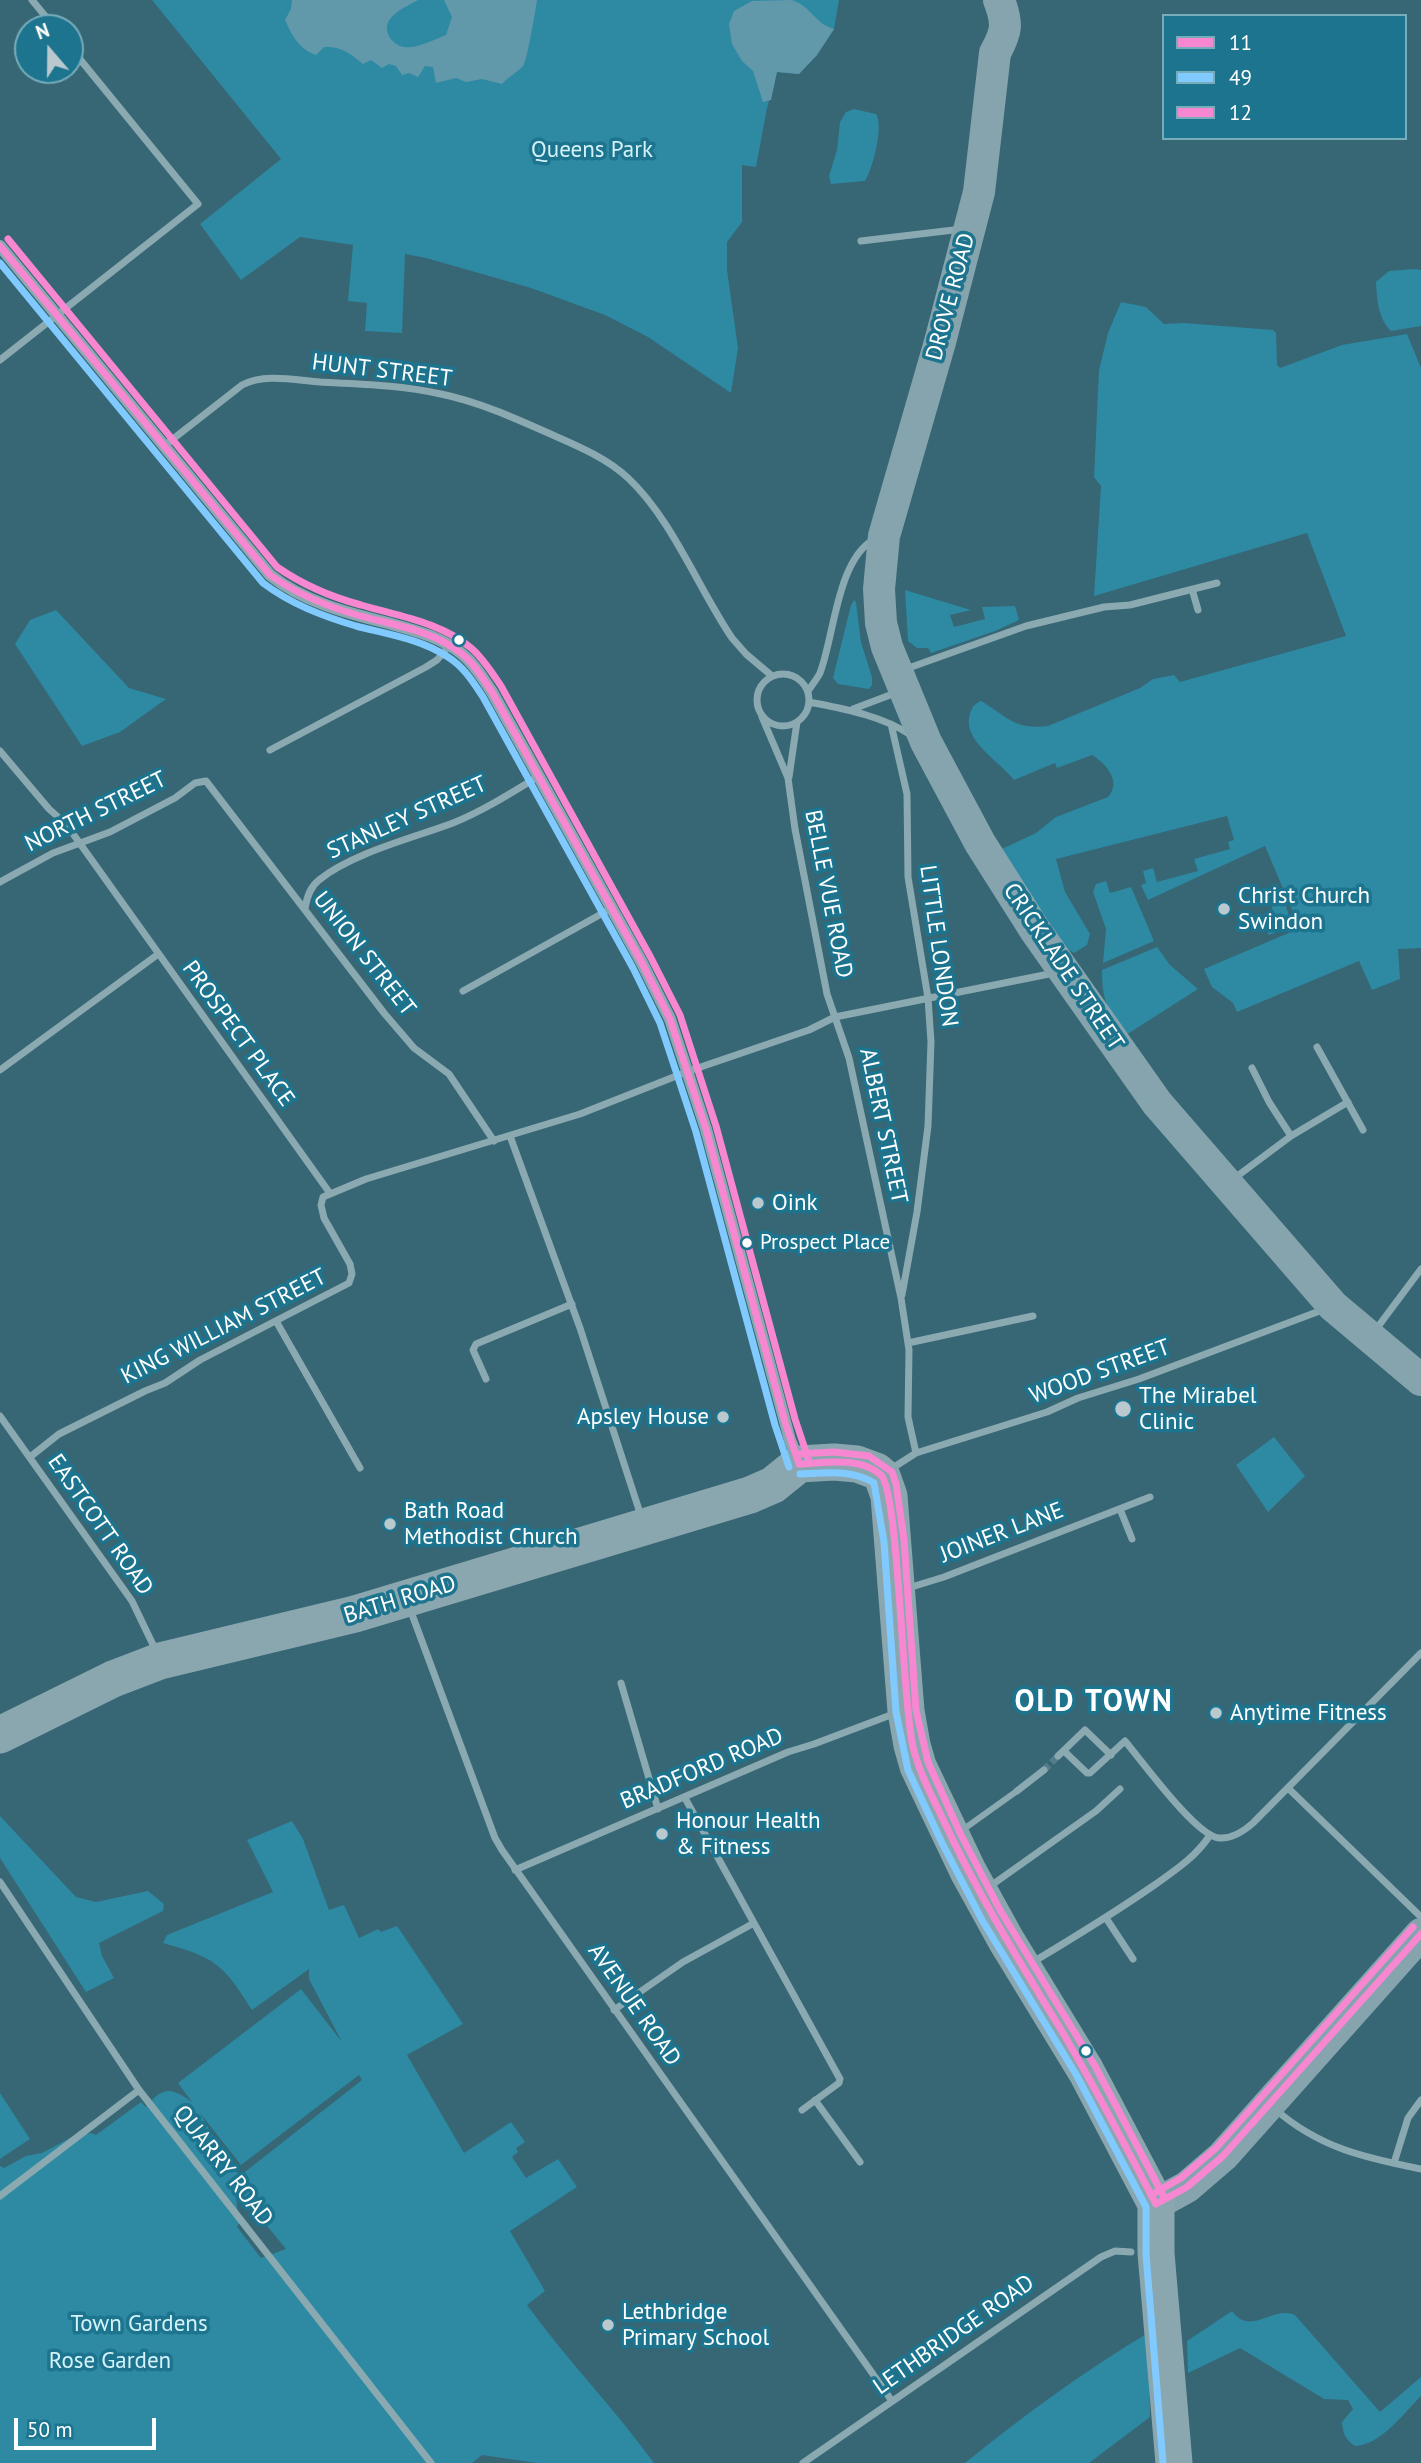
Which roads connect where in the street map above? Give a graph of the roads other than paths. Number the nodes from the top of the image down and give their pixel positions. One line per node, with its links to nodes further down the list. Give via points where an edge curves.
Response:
1 (32, 0): 3 (street)
2 (999, 0): 5 (main road, DROVE ROAD, via 990,19 995,53 983,169)
3 (44, 14)
4 (84, 64): 8 (street, via 198,204)
5 (970, 229): 6 (street); 11 (main road, DROVE ROAD)
6 (861, 241)
7 (0, 246): 8 (street)
8 (56, 316): 9 (street); 10 (street)
9 (0, 360)
10 (164, 446): 16 (street, via 276,580 329,607); 17 (street, HUNT STREET, via 250,381 406,388 464,400 535,427 617,468 655,511 732,638)
11 (884, 536): 12 (main road, DROVE ROAD); 19 (street, via 871,541 854,562 839,598 820,673)
12 (879, 581): 18 (main road, CRICKLADE STREET, via 882,630)
13 (1217, 583): 14 (street)
14 (1192, 589): 15 (street); 18 (street, via 1026,626)
15 (1198, 610)
16 (450, 645): 26 (street, via 426,667); 28 (street, via 474,666 492,692)
17 (772, 676): 19 (street, via 791,675); 22 (street, BELLE VUE ROAD, via 757,694)
18 (899, 681): 21 (street); 25 (main road, CRICKLADE STREET)
19 (808, 691): 20 (street)
20 (809, 702): 21 (street); 23 (street, BELLE VUE ROAD)
21 (853, 710): 24 (street)
22 (762, 717): 23 (street, via 775,726); 29 (street, BELLE VUE ROAD)
23 (797, 722): 29 (street, BELLE VUE ROAD)
24 (891, 724): 25 (street); 38 (street, LITTLE LONDON, via 907,794 908,877)
25 (926, 742): 49 (main road, CRICKLADE STREET, via 971,827 1035,930 1157,1103)
26 (270, 750)
27 (0, 751): 31 (street, PROSPECT PLACE)
28 (539, 776): 33 (street, STANLEY STREET, via 457,821 340,867 316,882); 34 (street)
29 (788, 778): 39 (street, BELLE VUE ROAD)
30 (209, 783): 31 (street, NORTH STREET, via 195,783 141,816); 33 (street, UNION STREET)
31 (79, 844): 32 (street, NORTH STREET, via 52,853); 35 (street, PROSPECT PLACE)
32 (0, 882)
33 (305, 908): 48 (street, UNION STREET, via 414,1048 449,1074)
34 (612, 908): 37 (street); 43 (street, via 668,1014)
35 (157, 955): 42 (street); 50 (street, PROSPECT PLACE)
36 (1049, 974): 38 (street)
37 (463, 991)
38 (928, 998): 39 (street); 52 (street, LITTLE LONDON, via 928,1126)
39 (835, 1017): 43 (street); 52 (street, ALBERT STREET, via 849,1058)
40 (1317, 1047): 44 (street)
41 (1252, 1068): 47 (street)
42 (0, 1070)
43 (689, 1071): 46 (street); 64 (street)
44 (1348, 1102): 45 (street); 47 (street)
45 (1363, 1130)
46 (510, 1136): 48 (street); 53 (street)
47 (1291, 1136): 49 (street)
48 (494, 1141): 50 (street)
49 (1226, 1185): 54 (main road, CRICKLADE STREET)
50 (329, 1192): 56 (street, KING WILLIAM STREET, via 321,1200 321,1209 350,1264 352,1279)
51 (1421, 1269): 57 (street)
52 (901, 1298): 58 (street, ALBERT STREET)
53 (572, 1304): 59 (street, via 476,1345 473,1350); 69 (street)
54 (1333, 1306): 57 (main road, CRICKLADE STREET); 62 (street, WOOD STREET, via 1047,1412)
55 (1033, 1316): 58 (street)
56 (276, 1321): 63 (street, KING WILLIAM STREET, via 165,1383 59,1434); 65 (street)
57 (1370, 1338): 60 (main road, CRICKLADE STREET)
58 (908, 1343): 62 (street, ALBERT STREET, via 908,1417)
59 (486, 1379)
60 (1421, 1380)
61 (0, 1416): 63 (street, EASTCOTT ROAD)
62 (916, 1453): 66 (street, WOOD STREET)
63 (30, 1457): 74 (street, EASTCOTT ROAD, via 132,1601)
64 (799, 1464): 66 (main road, via 858,1464); 69 (main road, BATH ROAD, via 762,1491)
65 (360, 1468)
66 (882, 1476): 71 (main road, via 891,1509)
67 (1150, 1497): 68 (street, JOINER LANE)
68 (1120, 1509): 70 (street); 71 (street, JOINER LANE)
69 (644, 1526): 72 (main road, BATH ROAD)
70 (1132, 1539)
71 (898, 1591): 76 (main road)
72 (406, 1598): 74 (main road, BATH ROAD); 87 (street, AVENUE ROAD, via 495,1838)
73 (1421, 1653): 80 (street)
74 (160, 1661): 77 (main road, BATH ROAD)
75 (621, 1683): 84 (street)
76 (906, 1711): 83 (street, BRADFORD ROAD, via 788,1752); 86 (main road, via 918,1766)
77 (0, 1735)
78 (1111, 1755): 78 (street, via 1085,1730 1061,1754 1087,1773); 85 (street, via 1125,1741)
79 (1044, 1770): 82 (street)
80 (1288, 1788): 85 (street, via 1244,1830 1225,1837); 90 (street)
81 (1120, 1789): 89 (street, via 1085,1820)
82 (1017, 1791): 86 (street)
83 (685, 1798): 84 (street, BRADFORD ROAD); 92 (street)
84 (658, 1809): 87 (street, BRADFORD ROAD)
85 (1209, 1835): 91 (street, via 1184,1863)
86 (951, 1838): 89 (main road)
87 (515, 1870): 96 (street, AVENUE ROAD)
88 (0, 1882): 97 (street, QUARRY ROAD)
89 (979, 1893): 95 (main road)
90 (1421, 1917)
91 (1106, 1918): 94 (street); 95 (street)
92 (754, 1923): 96 (street, via 683,1962); 98 (street, via 840,2079)
93 (1421, 1934): 100 (main road)
94 (1133, 1959)
95 (1023, 1968): 106 (main road, via 1086,2071)
96 (614, 2010): 108 (street, AVENUE ROAD)
97 (139, 2090): 105 (street); 109 (street, QUARRY ROAD)
98 (816, 2100): 101 (street); 102 (street)
99 (1421, 2100): 103 (street, via 1408,2118)
100 (1269, 2104): 103 (street, via 1317,2140); 106 (main road, via 1199,2178)
101 (802, 2110)
102 (860, 2162)
103 (1394, 2163): 104 (street)
104 (1421, 2169)
105 (0, 2196)
106 (1156, 2204): 111 (main road)
107 (1132, 2252): 108 (street, LETHBRIDGE ROAD, via 1115,2251 1101,2257)
108 (892, 2401): 110 (street, LETHBRIDGE ROAD)
109 (431, 2463)
110 (803, 2463)
111 (1174, 2463)

